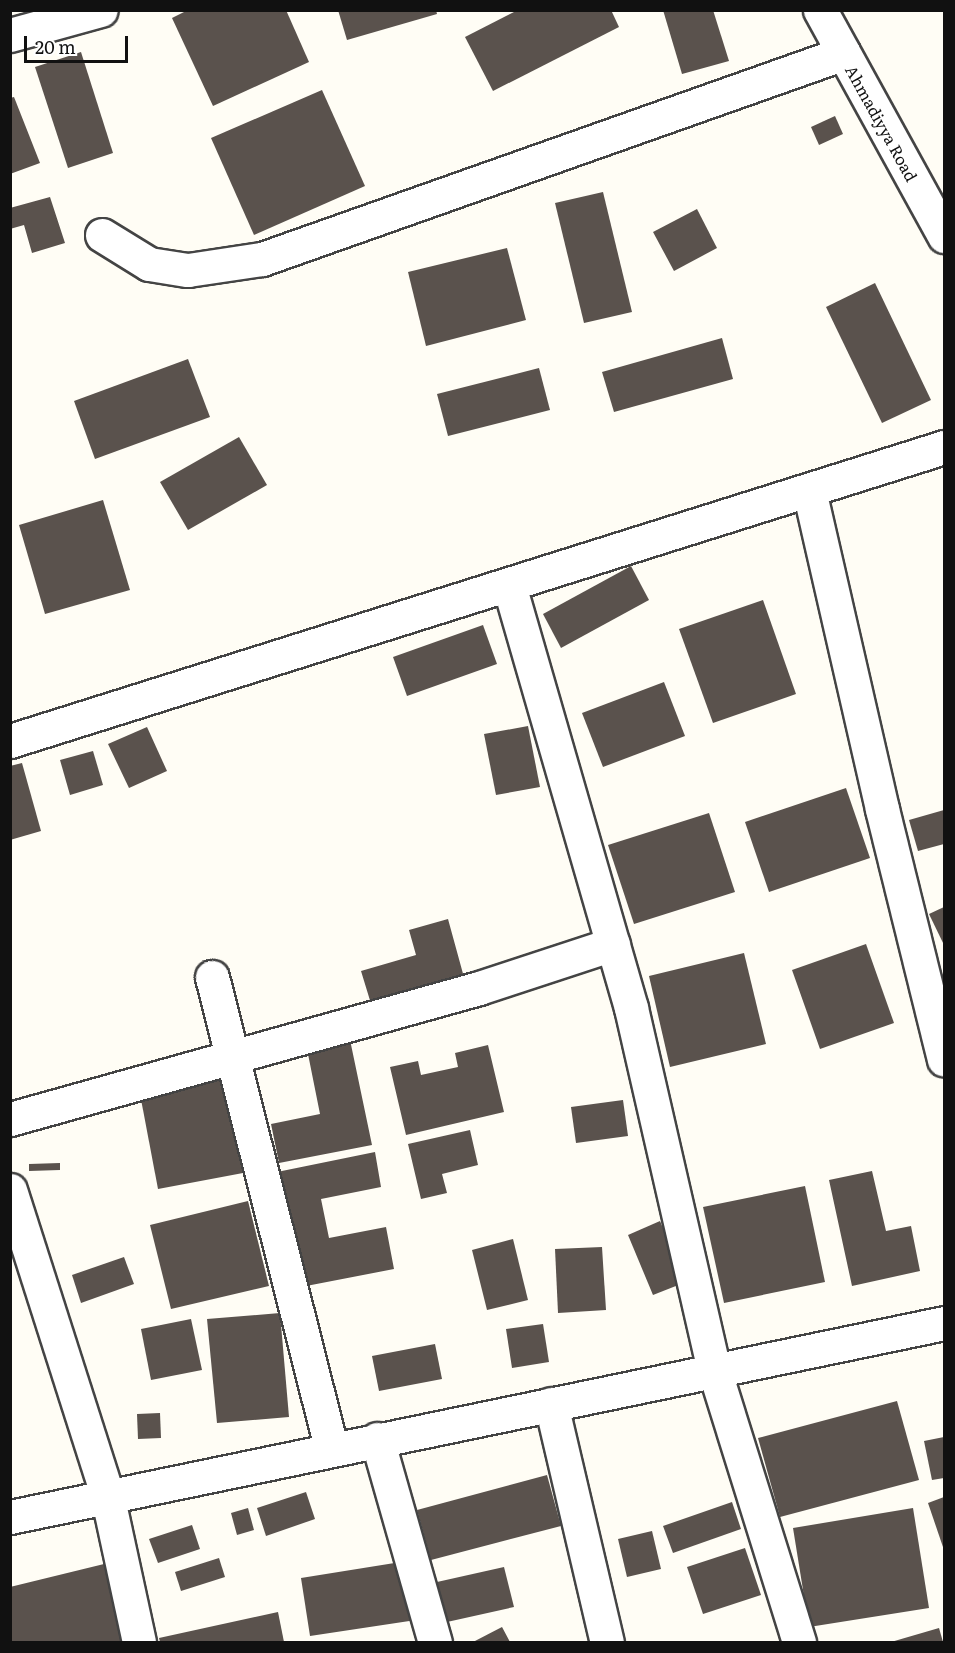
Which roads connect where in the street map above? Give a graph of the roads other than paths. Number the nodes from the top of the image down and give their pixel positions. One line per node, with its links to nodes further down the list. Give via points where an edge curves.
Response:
1 (101, 10): 3 (street)
2 (820, 10): 4 (street, Ahmadiyya Road)
3 (10, 35)
4 (844, 53): 5 (street, via 262,259 188,270 148,264); 6 (street, Ahmadiyya Road)
5 (102, 235)
6 (945, 236)
7 (945, 447): 8 (street)
8 (809, 490): 9 (street); 13 (street)
9 (509, 585): 10 (street); 11 (street)
10 (10, 741)
11 (613, 944): 14 (street, via 478,988); 19 (street)
12 (212, 977): 14 (street)
13 (936, 987): 15 (street)
14 (231, 1055): 16 (street); 22 (street)
15 (945, 1059)
16 (10, 1119)
17 (10, 1190): 23 (street)
18 (945, 1323): 19 (street)
19 (714, 1370): 20 (street); 28 (street)
20 (551, 1404): 21 (street); 27 (street)
21 (377, 1440): 22 (street); 26 (street)
22 (331, 1449): 23 (street)
23 (107, 1494): 24 (street); 25 (street)
24 (10, 1517)
25 (140, 1642)
26 (435, 1642)
27 (607, 1642)
28 (798, 1642)

